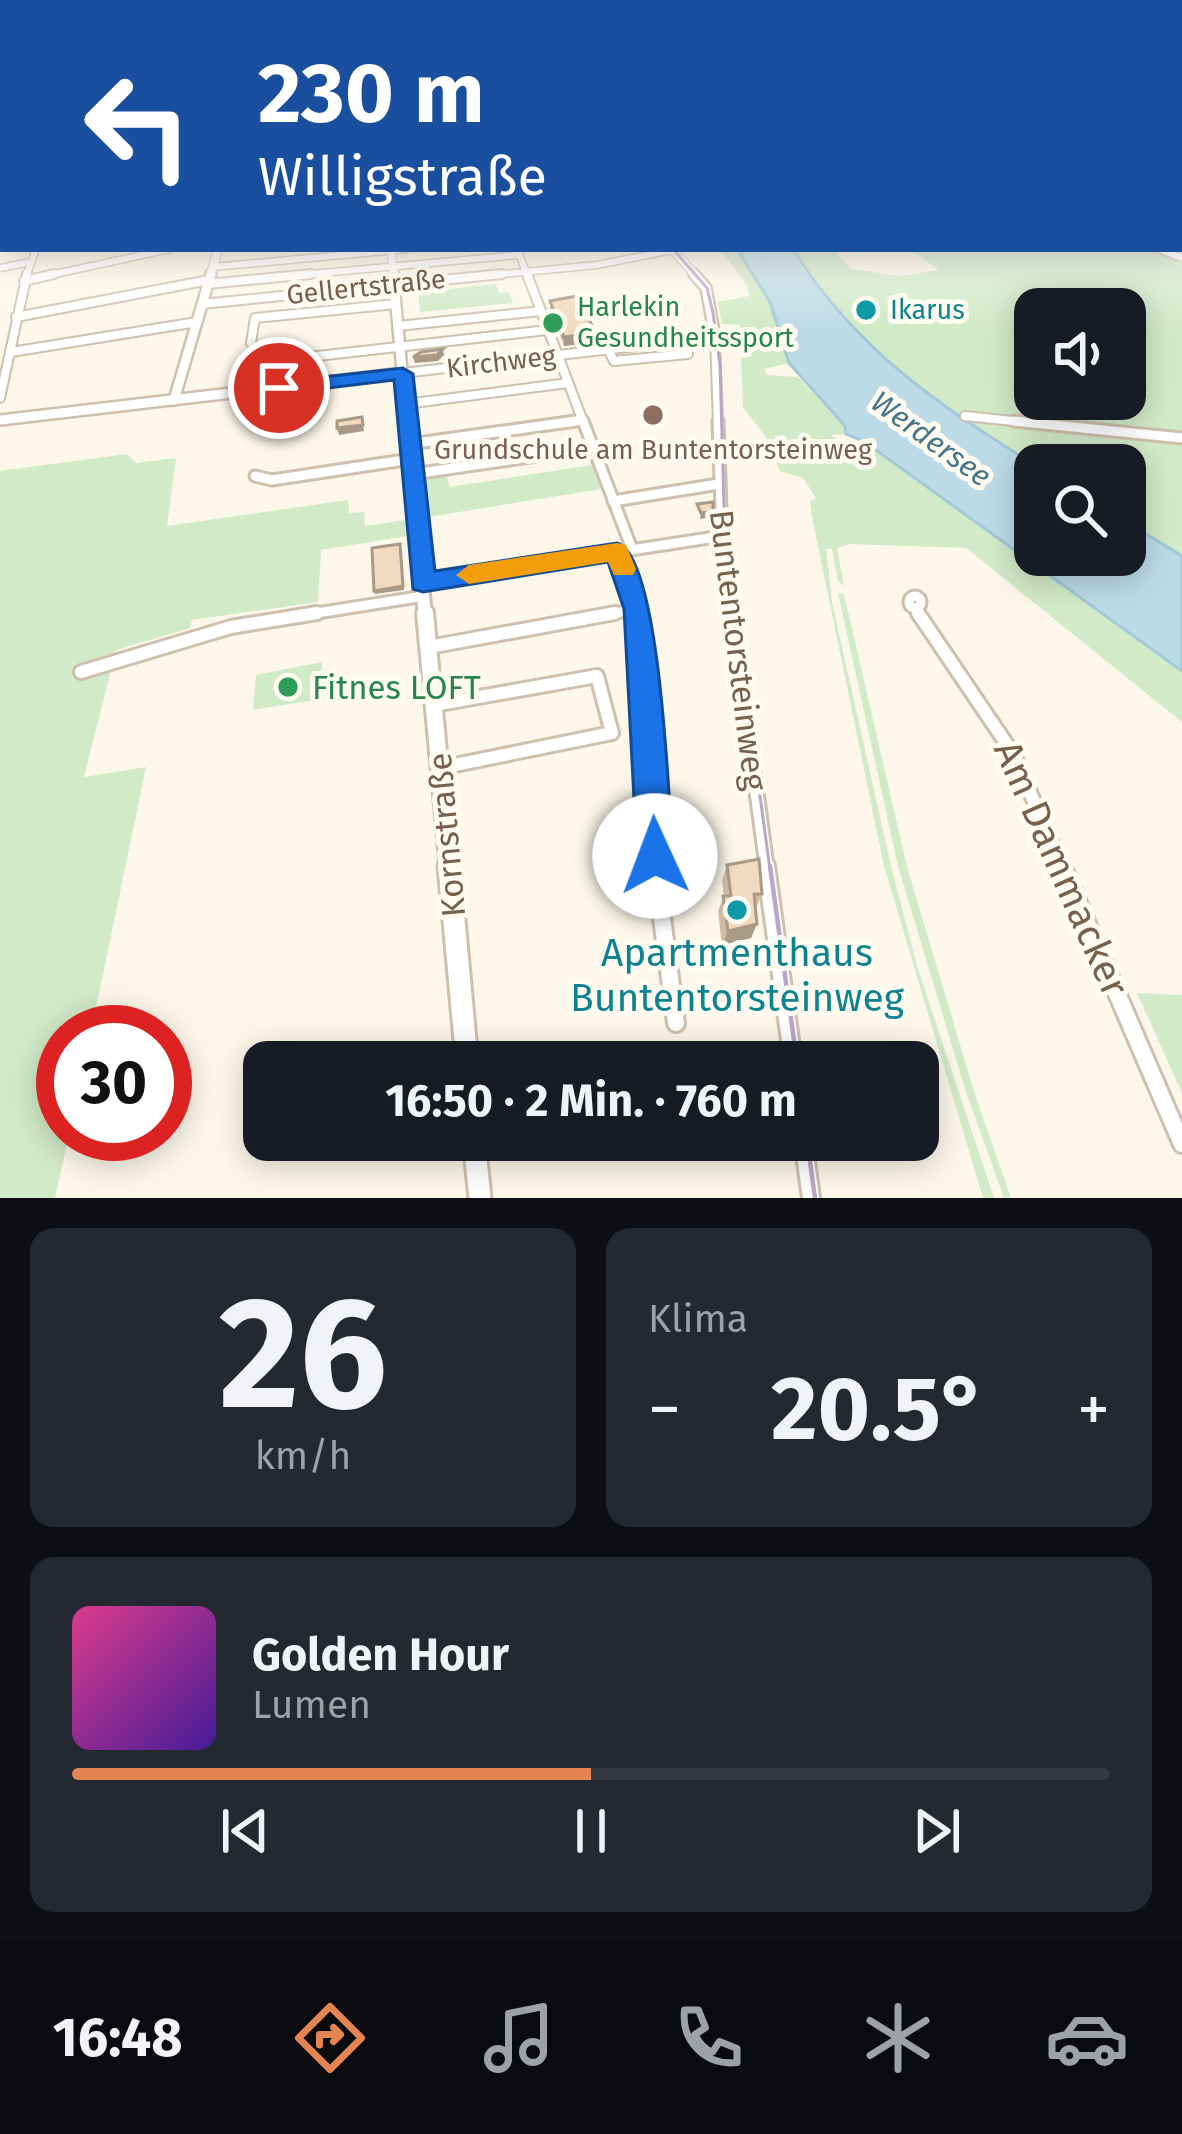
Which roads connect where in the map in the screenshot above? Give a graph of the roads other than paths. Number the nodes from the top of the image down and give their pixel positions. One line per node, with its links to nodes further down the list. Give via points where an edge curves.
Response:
1 (35, 252): 9 (street)
2 (152, 252): 14 (street)
3 (217, 252): 10 (street)
4 (370, 252): 10 (street)
5 (391, 252): 11 (street, Kornstraße)
6 (518, 252): 11 (street); 13 (street)
7 (663, 252): 13 (street, Gellertstraße)
8 (675, 252): 24 (street, Buntentorsteinweg, via 706,288)
9 (30, 262): 12 (street); 14 (street)
10 (213, 267): 15 (street)
11 (393, 267): 15 (street); 16 (street, Kornstraße)
12 (0, 268)
13 (525, 271): 16 (street, Gellertstraße); 19 (street)
14 (23, 281): 20 (street)
15 (208, 282): 17 (street); 20 (street)
16 (394, 285): 17 (street, Gellertstraße); 18 (street, Kornstraße)
17 (202, 304): 21 (street)
18 (396, 304): 22 (street, Kornstraße); 26 (street, via 255,318)
19 (541, 310): 22 (street); 23 (street)
20 (16, 317): 29 (street)
21 (196, 322): 29 (street); 35 (street)
22 (398, 326): 27 (street, Kornstraße)
23 (547, 330): 27 (street); 30 (street)
24 (715, 337): 25 (street, Kirchweg); 44 (street, Buntentorsteinweg)
25 (686, 340): 28 (street, Kirchweg); 28 (street, via 688,354 614,361)
26 (251, 343)
27 (401, 346): 31 (street); 32 (street, Kornstraße)
28 (608, 349): 30 (street, Kirchweg)
29 (11, 352): 34 (street)
30 (558, 356): 32 (street, Kirchweg); 33 (street)
31 (282, 360)
32 (403, 374): 35 (street, Kirchweg); 36 (street, Kornstraße)
33 (568, 383): 36 (street); 39 (street)
34 (0, 398)
35 (174, 400): 38 (street, Kirchweg)
36 (406, 404): 42 (street, Kornstraße)
37 (965, 416): 40 (street)
38 (0, 420)
39 (583, 420): 41 (street); 42 (street)
40 (1182, 438)
41 (593, 448): 42 (street); 45 (street)
42 (411, 459): 43 (street); 49 (street, Kornstraße)
43 (255, 476)
44 (719, 484): 45 (street); 46 (street, Buntentorsteinweg)
45 (614, 501): 47 (street)
46 (722, 536): 47 (street); 58 (street, Buntentorsteinweg)
47 (632, 549): 48 (street)
48 (617, 551): 49 (street); 51 (street)
49 (423, 589): 52 (street, Kornstraße); 53 (street, via 231,627)
50 (916, 608): 59 (street, Am Dammacker, via 1016,758)
51 (638, 609): 52 (street); 56 (street, via 657,903)
52 (429, 647): 54 (street, Kornstraße)
53 (81, 672)
54 (434, 705): 55 (street, Kornstraße); 55 (street, via 597,676 612,734)
55 (440, 768): 57 (street, Kornstraße)
56 (676, 1023)
57 (465, 1041)
58 (790, 1041)
59 (1182, 1144)
60 (476, 1161): 62 (street)
61 (806, 1161): 63 (street)
62 (480, 1198)
63 (811, 1198)

